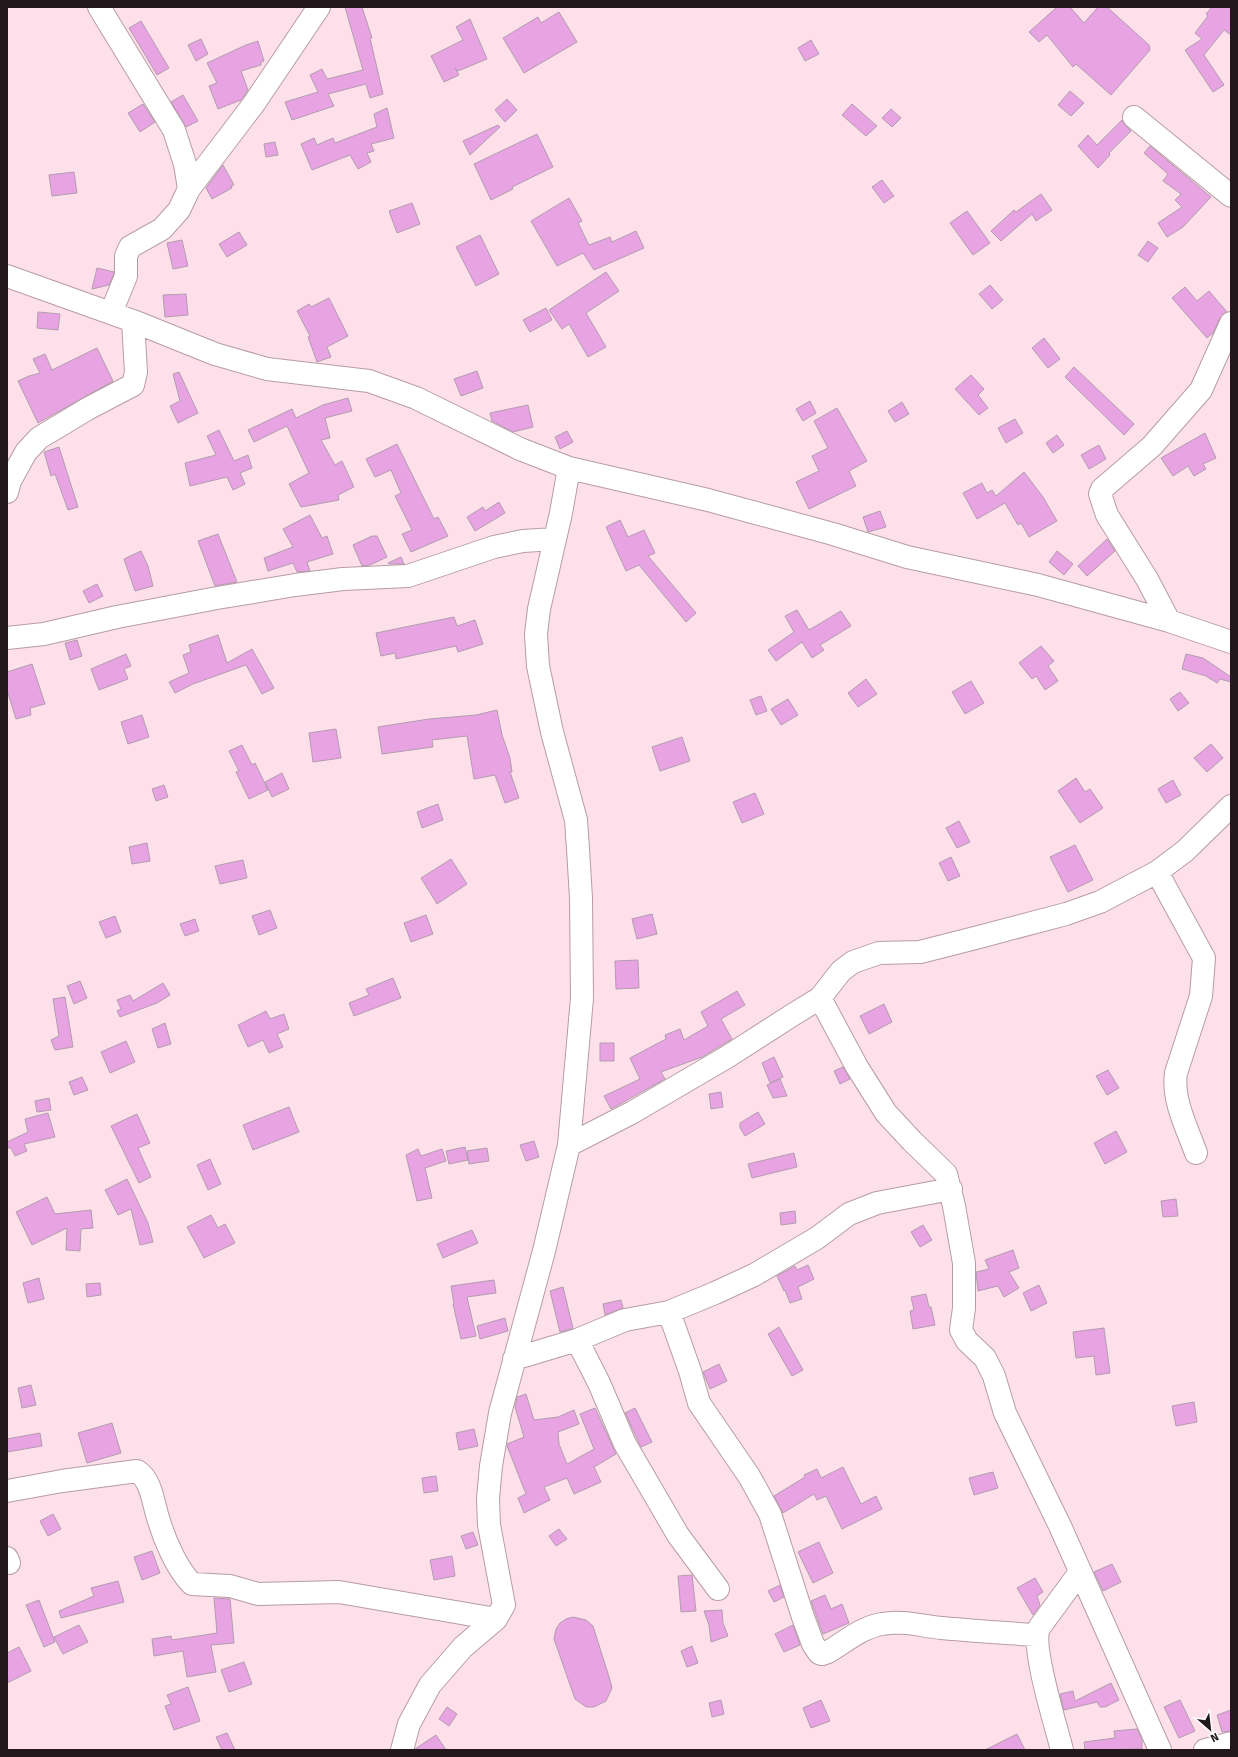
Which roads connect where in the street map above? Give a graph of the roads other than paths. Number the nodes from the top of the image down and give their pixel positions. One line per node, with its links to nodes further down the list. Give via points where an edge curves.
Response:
1 (99, 7): 4 (street, via 174,130 185,164)
2 (319, 7): 4 (street, via 253,106)
3 (1134, 117): 5 (street)
4 (189, 189): 7 (street, via 179,210 162,229 130,247 126,256 126,276)
5 (1231, 196)
6 (7, 276): 7 (street)
7 (111, 313): 8 (street)
8 (133, 321): 10 (street, via 215,354 267,369 369,381 416,398 520,449); 11 (street, via 136,372 133,385 39,438 26,452 10,481)
9 (1231, 323): 13 (street, via 1202,390 1152,446 1102,489 1100,494 1107,515 1147,579)
10 (569, 468): 12 (street); 13 (street, via 708,500 907,557 1038,585)
11 (7, 492)
12 (554, 539): 14 (street, via 523,541 494,548 408,576 343,579 295,585 117,617 44,634); 19 (street, via 536,634 538,666 552,732 576,820 578,849 582,998)
13 (1169, 621): 15 (street)
14 (7, 638)
15 (1231, 642)
16 (1231, 806): 17 (street, via 1185,851)
17 (1157, 872): 18 (street, via 1100,902 1066,914 920,952 879,953 866,956 841,971); 20 (street, via 1204,958 1201,996 1174,1084 1178,1106)
18 (820, 998): 19 (street, via 727,1057 633,1112); 21 (street, via 886,1113 946,1174)
19 (568, 1146): 24 (street, via 544,1251)
20 (1196, 1153)
21 (951, 1189): 22 (street, via 877,1203 850,1214 817,1238 754,1275); 26 (street, via 964,1263 964,1308 961,1330 967,1341 985,1358 994,1376 1005,1413)
22 (669, 1312): 23 (street, via 625,1320); 29 (street, via 699,1403 749,1476 770,1514 803,1617 819,1653 828,1652 863,1630 881,1624 904,1622)
23 (578, 1340): 24 (street); 27 (street, via 625,1444 678,1535)
24 (514, 1359): 28 (street, via 500,1413 488,1498 493,1552 504,1605)
25 (7, 1491): 28 (street, via 137,1471 146,1477 159,1522 178,1567 192,1584 230,1586 258,1594 339,1592)
26 (1080, 1572): 29 (street); 33 (street)
27 (718, 1589)
28 (496, 1619): 31 (street, via 463,1647 430,1685 410,1724)
29 (1036, 1635): 32 (street, via 1039,1658)
30 (1231, 1743): 34 (street)
31 (402, 1750)
32 (1062, 1750)
33 (1160, 1750)
34 (1205, 1750)

